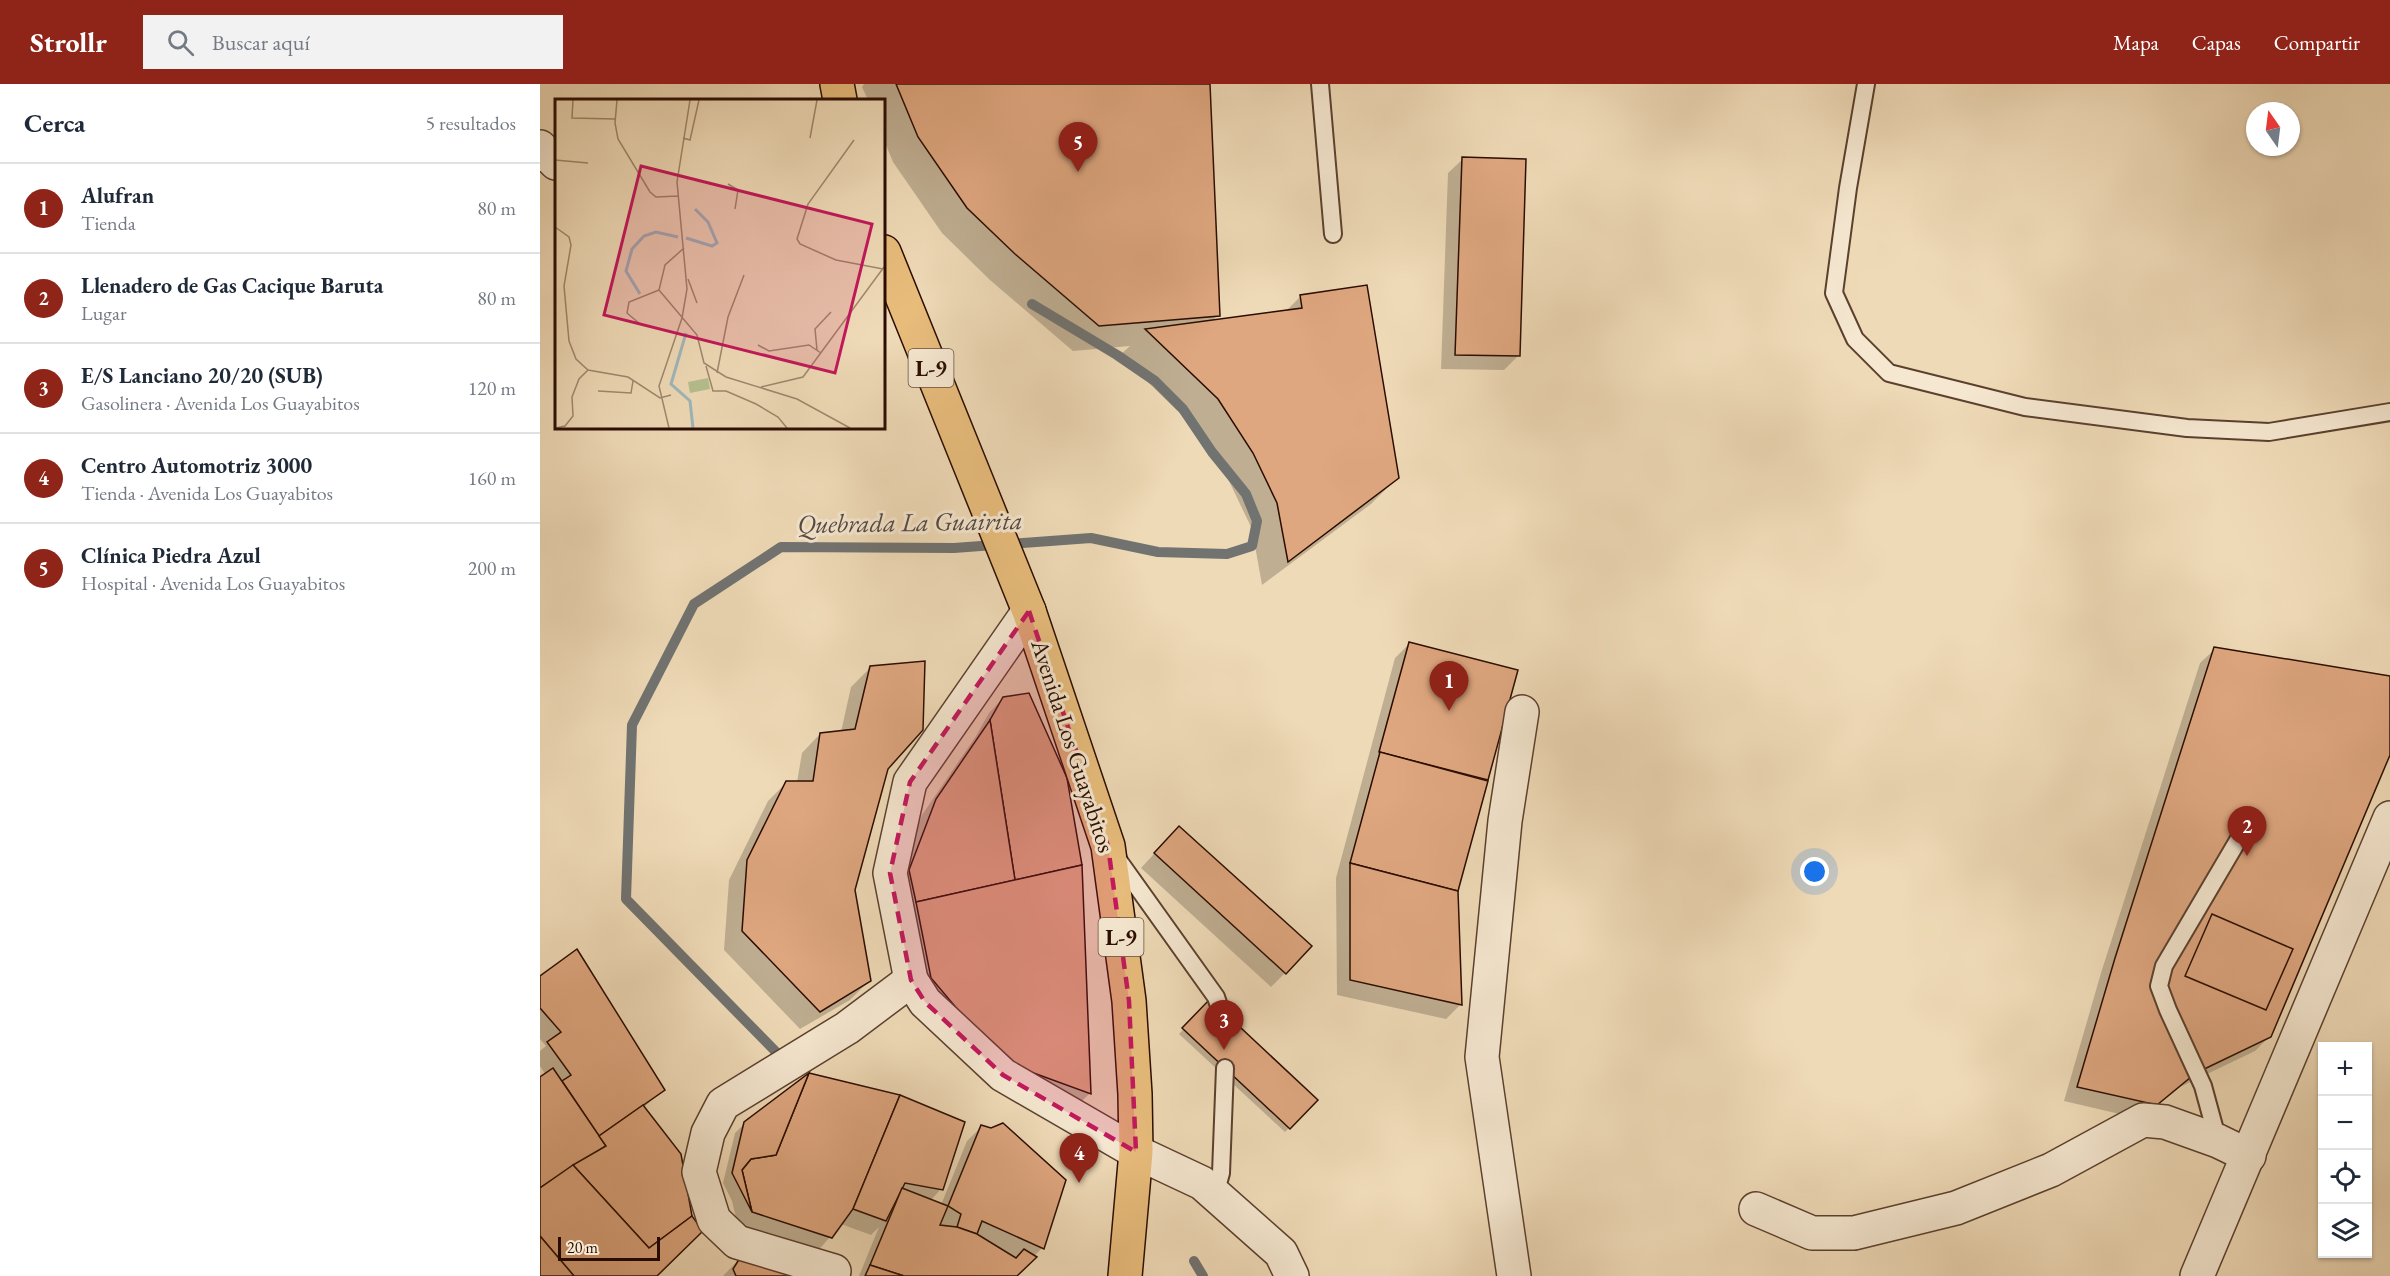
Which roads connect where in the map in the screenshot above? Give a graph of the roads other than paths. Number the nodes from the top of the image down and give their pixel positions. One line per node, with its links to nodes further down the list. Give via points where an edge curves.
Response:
1 (837, 84): 4 (main road)
2 (1320, 84): 7 (lane)
3 (1866, 84): 9 (lane, via 1834,293 1855,339 1889,373 2025,407 2187,428 2269,432)
4 (840, 99)
5 (540, 147): 6 (street)
6 (555, 162)
7 (1333, 234)
8 (885, 254): 10 (main road, L-9)
9 (2390, 412)
10 (1029, 611): 14 (main road, Avenida Los Guayabitos / L-9); 15 (street, via 910,782 890,873)
11 (1522, 712): 26 (street, via 1505,821 1482,1057)
12 (2390, 818): 20 (street)
13 (2247, 825): 18 (lane, via 2164,966 2159,986 2203,1086)
14 (1108, 846): 16 (lane, via 1216,997); 19 (main road, Avenida Los Guayabitos / L-9, via 1129,1001)
15 (911, 980): 19 (street, via 925,1002 1003,1075); 23 (street, via 847,1028 723,1104 708,1132 699,1172 714,1220 737,1242)
16 (1220, 1009)
17 (1225, 1068): 21 (lane, via 1221,1173)
18 (2218, 1141): 20 (street); 22 (street, via 2165,1122 2143,1120 2051,1170 1956,1208 1854,1233 1812,1233)
19 (1136, 1152): 21 (street, via 1202,1183); 24 (main road, Avenida Los Guayabitos / L-9)
20 (2249, 1156): 27 (street)
21 (1215, 1195): 25 (street, via 1281,1253)
22 (1756, 1209)
23 (834, 1271)
24 (1125, 1276)
25 (1292, 1276)
26 (1514, 1276)
27 (2197, 1276)

